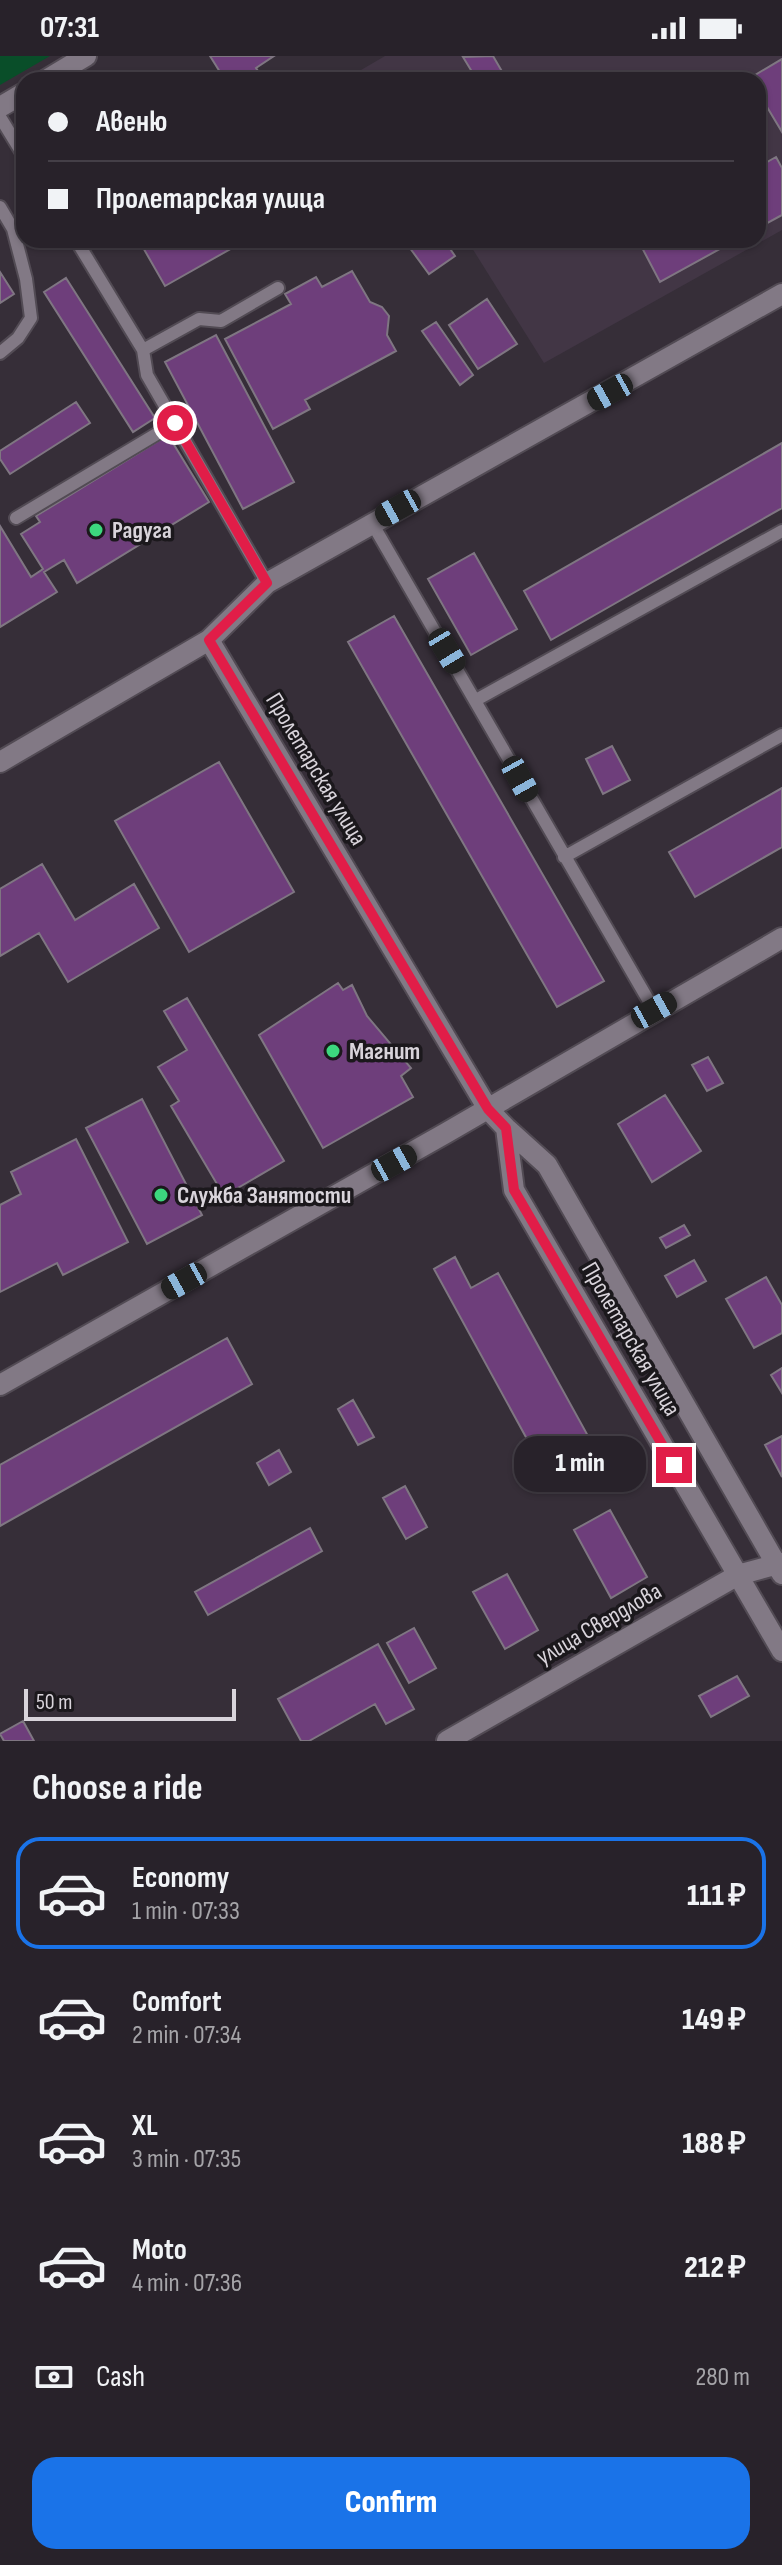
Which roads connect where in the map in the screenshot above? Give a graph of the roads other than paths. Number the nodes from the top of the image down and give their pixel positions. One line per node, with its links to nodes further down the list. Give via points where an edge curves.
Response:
1 (86, 56): 2 (street)
2 (59, 72)
3 (0, 117): 4 (lane)
4 (16, 143)
5 (0, 207): 6 (lane)
6 (16, 241)
7 (18, 248): 12 (lane, via 31,318)
8 (81, 248): 11 (lane)
9 (278, 288): 11 (lane, via 221,321 199,319)
10 (782, 294): 15 (street)
11 (143, 350): 13 (lane, via 147,375)
12 (0, 353)
13 (175, 423): 14 (lane); 17 (lane)
14 (16, 518)
15 (372, 523): 17 (street); 19 (lane)
16 (782, 531): 19 (lane)
17 (267, 583): 18 (street)
18 (209, 640): 21 (street); 25 (street, Пролетарская улица)
19 (476, 700): 22 (lane)
20 (782, 735): 22 (lane)
21 (0, 762)
22 (564, 857): 24 (lane)
23 (782, 938): 24 (street)
24 (654, 1010): 25 (street)
25 (488, 1109): 26 (street, Пролетарская улица); 27 (street)
26 (506, 1128): 28 (street, Пролетарская улица, via 547,1165); 29 (street, Пролетарская улица, via 514,1190)
27 (0, 1385)
28 (780, 1568): 29 (street, улица Свердлова)
29 (738, 1575): 30 (street, Пролетарская улица); 31 (street, улица Свердлова)
30 (782, 1651)
31 (447, 1741)

